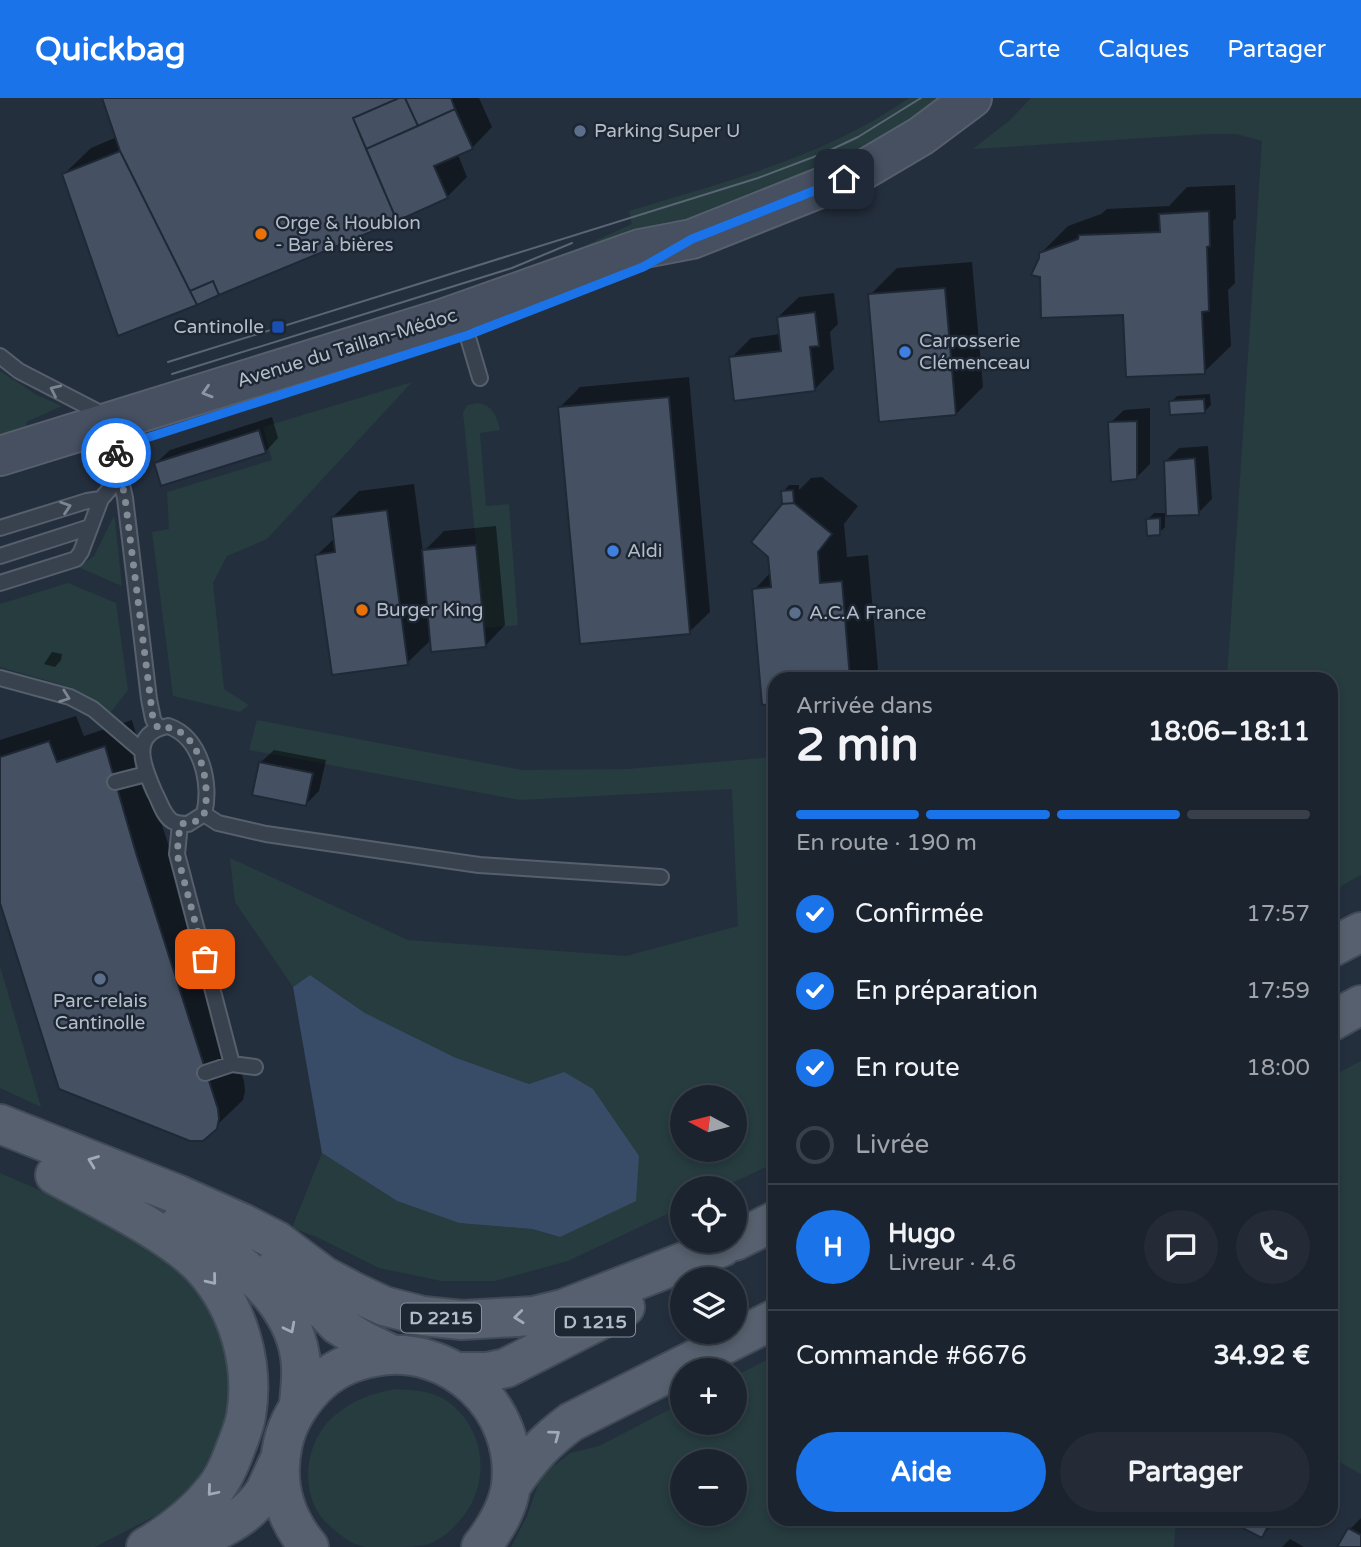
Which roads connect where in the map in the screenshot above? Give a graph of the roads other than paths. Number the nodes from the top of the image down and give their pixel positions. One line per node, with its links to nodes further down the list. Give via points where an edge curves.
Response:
1 (972, 98): 2 (street, Avenue du Taillan-Médoc, via 921,136 860,172 692,239 640,249)
2 (464, 324): 4 (lane); 5 (street, Avenue du Taillan-Médoc)
3 (0, 356): 5 (lane, one-way to 3, via 104,415 27,376)
4 (480, 378)
5 (115, 449): 6 (street, Avenue du Taillan-Médoc); 7 (street, Avenue du Taillan-Médoc); 8 (lane); 14 (lane, via 149,699)
6 (0, 456)
7 (0, 484)
8 (102, 499): 9 (lane); 10 (lane, one-way to 8)
9 (90, 527): 11 (lane); 12 (lane, via 75,559)
10 (0, 528)
11 (0, 555)
12 (0, 583)
13 (0, 678): 15 (lane, one-way to 15, via 69,697 93,709)
14 (158, 728): 15 (lane); 18 (lane, via 168,726 190,741 203,769)
15 (141, 750): 16 (lane)
16 (146, 774): 17 (lane); 19 (lane, via 165,814)
17 (115, 782)
18 (204, 814): 19 (lane, via 197,821); 20 (lane, via 218,823 266,834 479,865)
19 (180, 824): 25 (lane, via 177,854)
20 (661, 877)
21 (1361, 932): 22 (main road)
22 (1338, 944)
23 (1361, 1005): 24 (main road)
24 (1338, 1018)
25 (232, 1064): 26 (lane); 27 (lane)
26 (255, 1068)
27 (205, 1073)
28 (0, 1124): 31 (main road, D 2215, one-way to 28)
29 (0, 1152): 30 (main road)
30 (55, 1175): 39 (main road, one-way to 39, via 177,1222 213,1243 259,1283 290,1325 300,1357); 42 (main road, one-way to 42, via 166,1239 201,1266 236,1322 246,1358 246,1418 233,1456 216,1488 168,1534)
31 (179, 1195): 34 (main road, D 2215, one-way to 31, via 534,1316 462,1320 423,1316 384,1306 324,1276 277,1241); 37 (main road, D 2215, via 268,1258 338,1325)
32 (768, 1224): 33 (main road, D 1215)
33 (747, 1235)
34 (705, 1253)
35 (714, 1253): 38 (main road, D 1215, via 529,1358 487,1372)
36 (768, 1323): 41 (main road, one-way to 36, via 538,1449 571,1422)
37 (391, 1353): 38 (main road, via 426,1358); 39 (main road, via 355,1360 323,1378)
38 (459, 1372): 41 (main road, via 484,1394 501,1422 510,1454)
39 (299, 1405): 40 (main road, via 285,1431)
40 (279, 1461): 43 (main road, via 264,1492 238,1520); 44 (main road, via 281,1496 295,1530)
41 (511, 1486): 45 (main road, via 499,1523)
42 (146, 1547)
43 (184, 1547)
44 (309, 1547)
45 (481, 1547)

